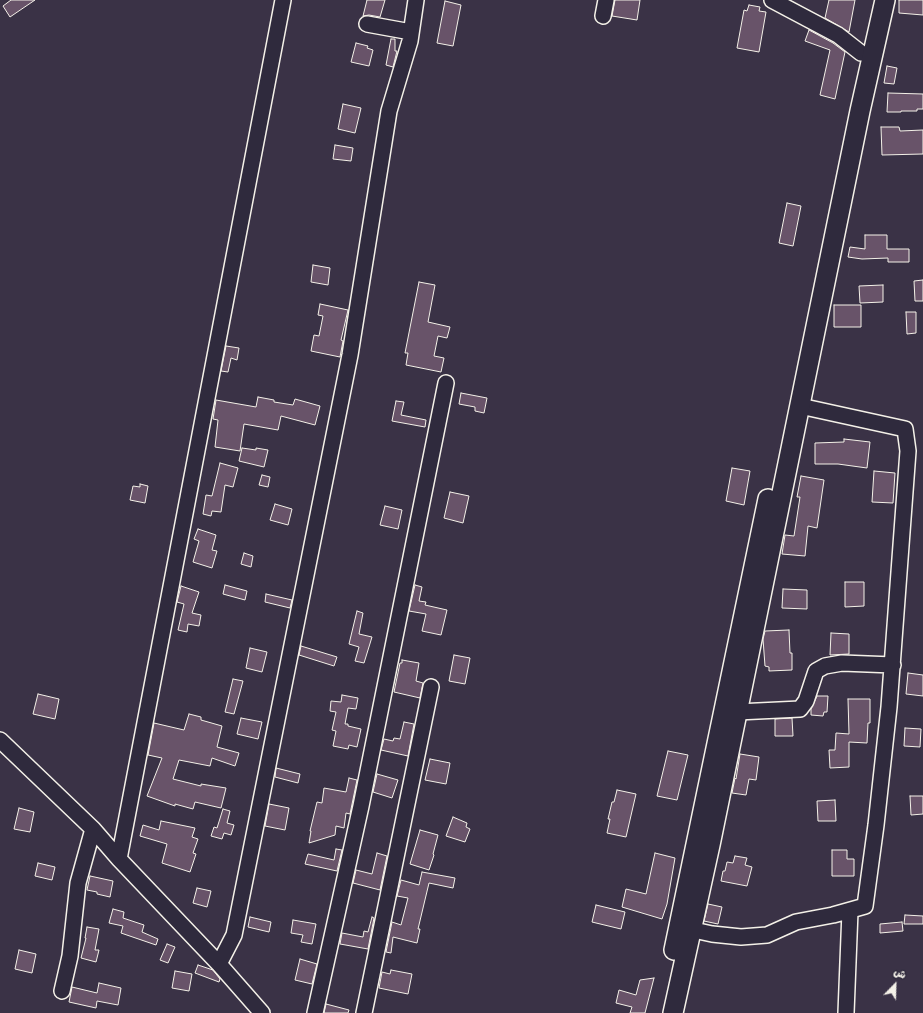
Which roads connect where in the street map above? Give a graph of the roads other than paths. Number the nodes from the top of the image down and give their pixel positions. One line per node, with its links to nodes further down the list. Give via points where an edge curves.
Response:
1 (283, 0): 19 (street)
2 (416, 0): 9 (street)
3 (606, 0): 7 (street)
4 (772, 0): 10 (street, via 838,35)
5 (872, 0): 10 (main road)
6 (885, 0): 11 (main road)
7 (603, 16)
8 (368, 24): 9 (street)
9 (411, 32): 22 (street, via 389,111 350,355 234,936)
10 (861, 53): 11 (main road)
11 (855, 110): 13 (main road)
12 (446, 383): 25 (street, via 361,806)
13 (798, 395): 14 (street, via 905,429 908,451); 16 (main road); 21 (main road)
14 (892, 665): 16 (street, via 842,663 825,666 816,671 806,701 800,709); 20 (street, via 865,906)
15 (431, 687): 26 (street)
16 (737, 712): 21 (main road, via 712,838)
17 (0, 740): 18 (street)
18 (93, 829): 19 (street); 23 (street, via 78,883 70,956)
19 (119, 859): 22 (street)
20 (850, 911): 21 (street, via 796,922 768,935 741,937); 29 (street)
21 (685, 928): 27 (main road); 28 (main road)
22 (219, 964): 24 (street)
23 (62, 990)
24 (262, 1013)
25 (316, 1013)
26 (364, 1013)
27 (661, 1013)
28 (674, 1013)
29 (846, 1013)

